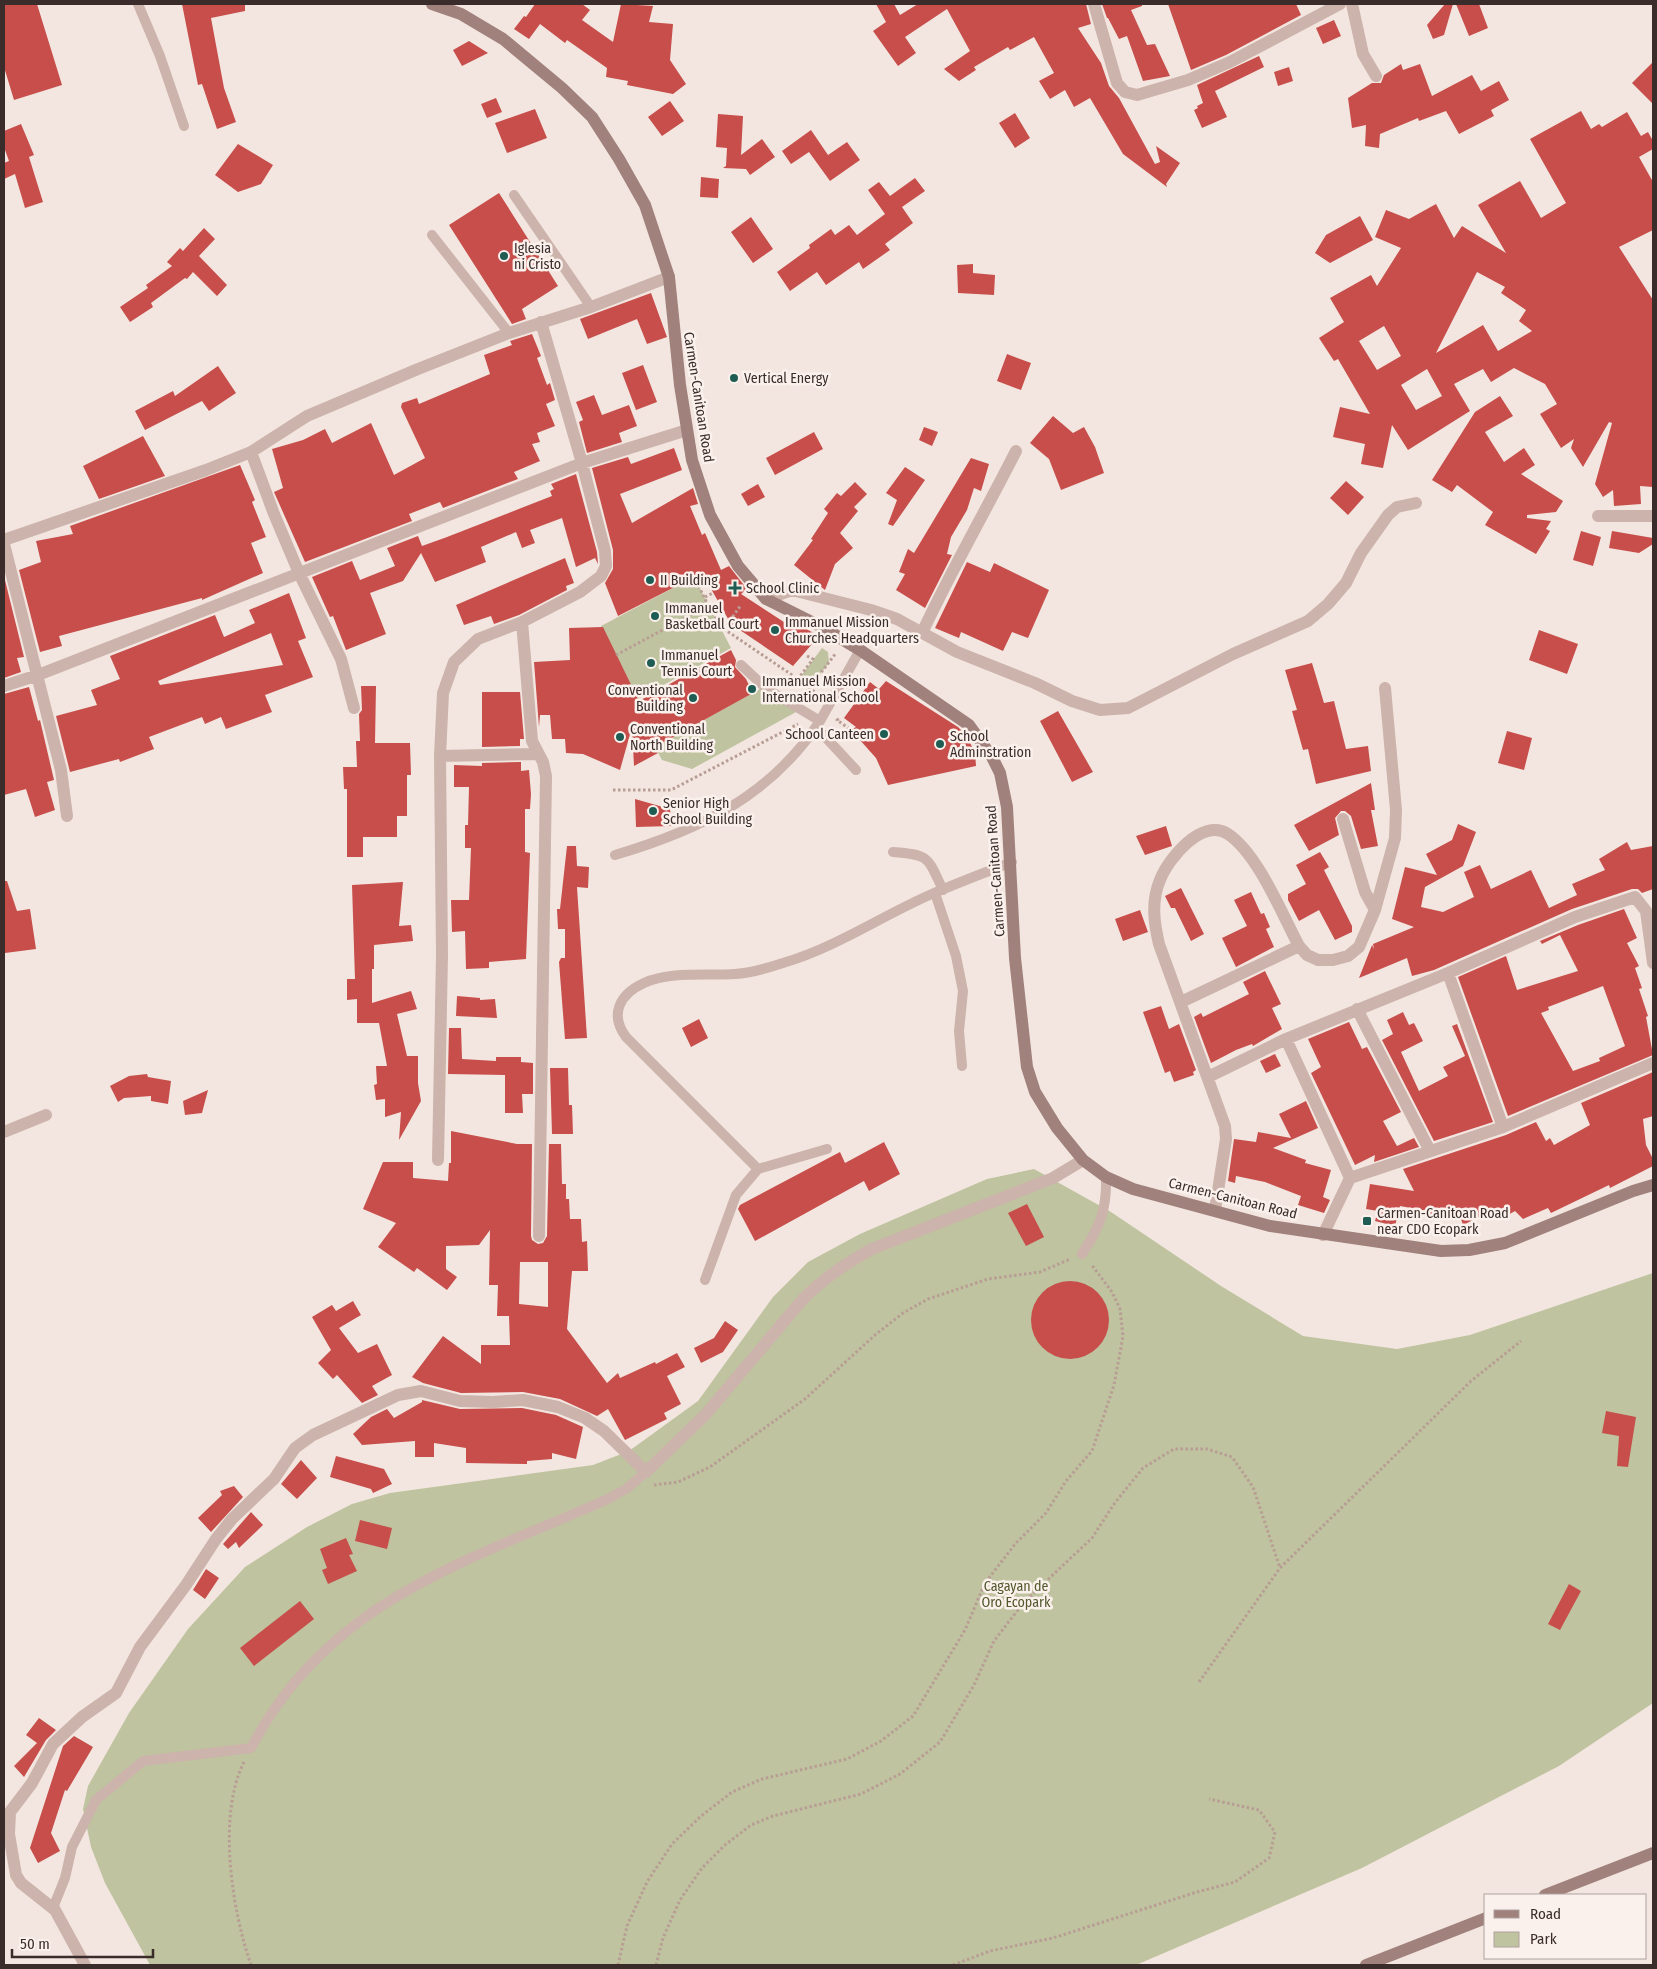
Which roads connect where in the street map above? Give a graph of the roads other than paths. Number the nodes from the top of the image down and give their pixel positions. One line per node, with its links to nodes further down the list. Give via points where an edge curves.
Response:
1 (138, 4): 7 (lane)
2 (432, 4): 10 (main road, Carmen-Canitoan Road, via 462,14 503,39 555,81 592,117 645,205)
3 (1094, 4): 4 (street, via 1117,83 1125,92 1136,95 1188,80 1230,62)
4 (1340, 4)
5 (1352, 4): 6 (street, via 1363,54)
6 (1376, 76)
7 (184, 126)
8 (514, 195): 11 (lane)
9 (432, 235): 13 (lane)
10 (669, 277): 11 (street); 14 (main road, Carmen-Canitoan Road)
11 (591, 307): 12 (street)
12 (541, 322): 13 (street); 17 (street)
13 (509, 334): 16 (street, via 307,416)
14 (687, 430): 17 (street); 24 (main road, Carmen-Canitoan Road, via 692,460 710,515 738,566)
15 (1016, 451): 26 (street, via 980,523 946,580)
16 (251, 452): 21 (street); 23 (street)
17 (582, 463): 23 (street); 25 (street, via 606,566 590,586)
18 (1416, 502): 26 (street, via 1397,507 1388,515 1361,553 1346,583 1308,621 1242,650 1128,708 1100,710 1072,701)
19 (1598, 516): 20 (street)
20 (1653, 516)
21 (4, 540)
22 (4, 544): 29 (street)
23 (299, 573): 29 (street); 32 (street, via 341,659)
24 (766, 599): 26 (street, via 785,591 801,592 897,619); 27 (main road, Carmen-Canitoan Road)
25 (522, 622): 34 (street, via 532,741); 35 (street, via 478,639 454,662 443,693)
26 (922, 634)
27 (860, 650): 33 (lane); 41 (main road, Carmen-Canitoan Road, via 970,725 982,741 1000,772 1008,807)
28 (741, 665): 33 (lane, via 767,689)
29 (38, 675): 30 (street); 37 (street, via 62,770)
30 (4, 686)
31 (1385, 688): 43 (street, via 1396,810 1395,838)
32 (354, 708)
33 (818, 724): 36 (lane); 40 (lane, via 782,768 746,799 687,830)
34 (537, 754): 35 (street); 66 (street, via 543,762 546,776)
35 (440, 756): 58 (street, via 442,955)
36 (856, 770)
37 (67, 816)
38 (1343, 819): 43 (street, via 1365,892)
39 (893, 852): 42 (lane, via 920,854 929,861)
40 (615, 855)
41 (1012, 862): 42 (lane); 59 (main road, Carmen-Canitoan Road, via 1015,958 1027,1067 1045,1111)
42 (939, 891): 51 (lane, via 963,992 959,1031); 60 (lane, via 850,936 784,963 737,974 654,980 635,989 620,1004 616,1012 626,1036)
43 (1375, 910): 44 (street, via 1359,946 1348,956 1318,960)
44 (1299, 946): 47 (street); 47 (street, via 1250,857 1227,834 1210,830 1196,836 1172,859 1159,881 1155,905 1154,922 1159,944)
45 (1653, 963): 46 (street, via 1646,911 1635,897 1575,918)
46 (1448, 973): 48 (street); 54 (street)
47 (1181, 1002): 52 (street)
48 (1357, 1009): 49 (street); 57 (street)
49 (1286, 1039): 52 (street); 62 (street)
50 (1653, 1063): 54 (street)
51 (962, 1066)
52 (1208, 1077): 64 (street, via 1225,1126 1226,1139)
53 (46, 1115): 55 (street)
54 (1503, 1127): 57 (street)
55 (4, 1132)
56 (827, 1149): 60 (lane)
57 (1430, 1151): 62 (street)
58 (438, 1160)
59 (1083, 1160): 61 (main road, Carmen-Canitoan Road); 69 (street, via 1053,1178 846,1262 803,1299 706,1414)
60 (758, 1169): 68 (lane, via 736,1196)
61 (1106, 1177): 64 (main road, Carmen-Canitoan Road, via 1134,1189); 67 (lane, via 1107,1198 1098,1230)
62 (1350, 1178): 65 (street)
63 (1653, 1185): 65 (main road, Carmen-Canitoan Road, via 1505,1243 1469,1250 1441,1251)
64 (1215, 1210): 65 (main road, Carmen-Canitoan Road, via 1270,1226)
65 (1323, 1235)
66 (539, 1236)
67 (1082, 1254)
68 (705, 1280)
69 (646, 1472): 72 (lane, via 608,1499 418,1584 368,1614 341,1634 296,1678 251,1748 143,1761 96,1800 72,1847 65,1878); 72 (street, via 604,1431 585,1418 558,1407 523,1400 460,1401 421,1391 398,1395 313,1435 295,1448 274,1479 232,1518 216,1539 140,1647 116,1692 53,1744 37,1775 10,1812 9,1834 16,1875 21,1883)
70 (1653, 1853): 71 (main road)
71 (1548, 1894)
72 (53, 1908): 74 (street)
73 (1484, 1919): 75 (main road)
74 (86, 1965)
75 (1366, 1965)

